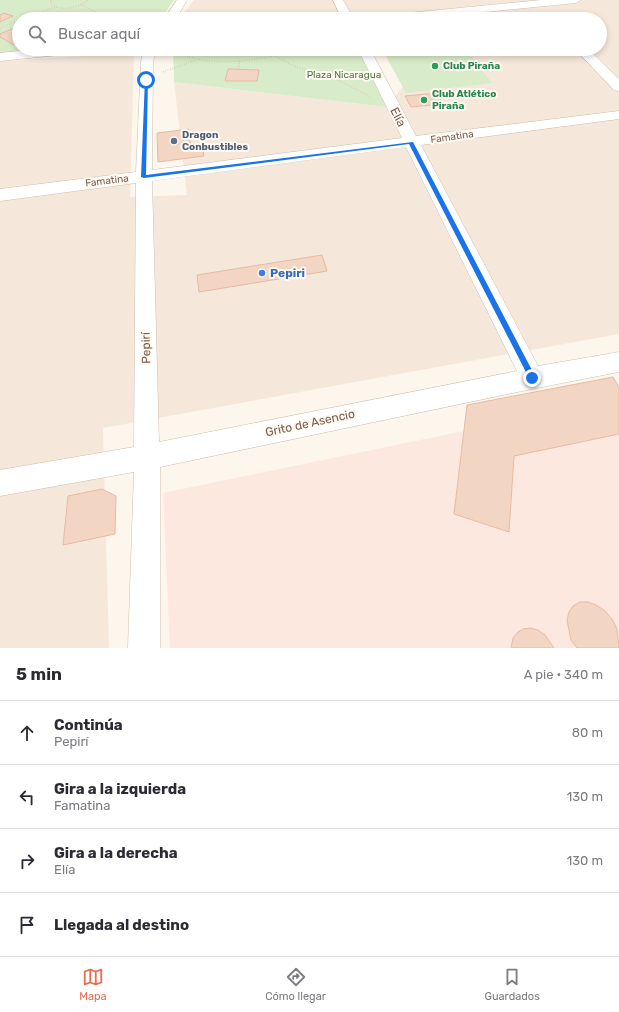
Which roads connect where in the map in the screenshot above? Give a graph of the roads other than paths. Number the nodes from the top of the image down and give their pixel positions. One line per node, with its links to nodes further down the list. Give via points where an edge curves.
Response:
1 (182, 0): 5 (street)
2 (338, 0): 6 (street)
3 (576, 0): 4 (street)
4 (534, 2): 7 (street); 8 (street)
5 (174, 12)
6 (344, 12)
7 (422, 12)
8 (544, 12)
9 (12, 56): 13 (street)
10 (148, 56): 17 (street, Pepirí)
11 (368, 56): 16 (street, Elía)
12 (588, 56): 14 (street)
13 (0, 57)
14 (619, 87)
15 (619, 115): 16 (street, Famatina)
16 (411, 143): 17 (street, Famatina); 20 (street, Elía)
17 (144, 177): 18 (street, Famatina); 21 (street, Pepirí)
18 (0, 195)
19 (619, 362): 20 (street, Grito de Asencio)
20 (532, 378): 21 (street, Grito de Asencio)
21 (147, 457): 22 (street, Grito de Asencio); 23 (street, Pepirí)
22 (0, 483)
23 (144, 648)

